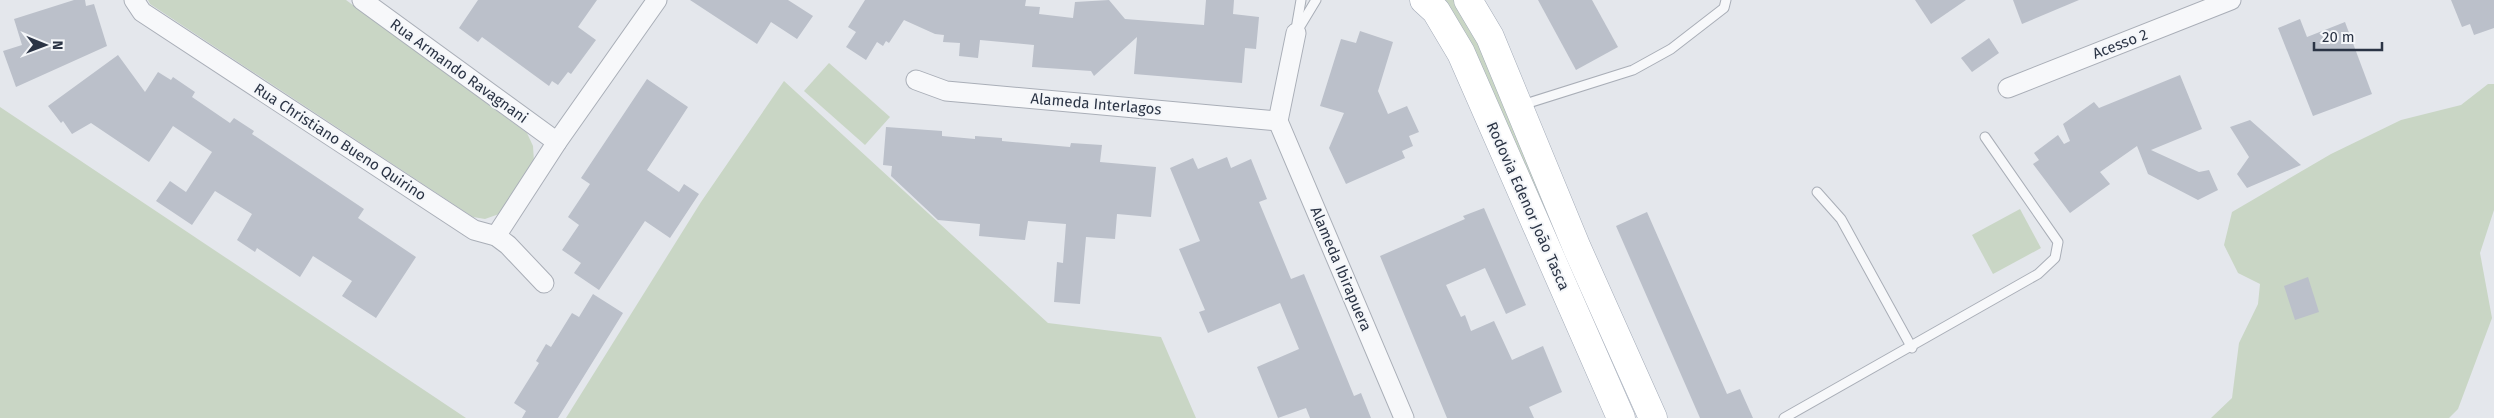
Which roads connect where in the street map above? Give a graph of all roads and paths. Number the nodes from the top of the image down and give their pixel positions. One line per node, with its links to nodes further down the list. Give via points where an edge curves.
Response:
1 (134, 0): 18 (street, Rua Christiano Bueno Quirino, via 142,12 474,230)
2 (362, 0): 16 (street, Rua Armando Ravagnani)
3 (657, 0): 16 (street)
4 (1301, 0): 10 (lane)
5 (1316, 0): 10 (lane)
6 (1424, 0): 20 (main road, Rodovia Edenor João Tasca, via 1436,11 1461,53)
7 (1468, 0): 13 (main road, Rodovia Edenor João Tasca, via 1490,37)
8 (1726, 0): 13 (lane, via 1724,8 1671,49 1632,70)
9 (2231, 0): 12 (street, Acesso 2)
10 (1296, 33): 14 (street)
11 (916, 80): 14 (street, Alameda Interlagos, via 946,91)
12 (2008, 88)
13 (1518, 106): 20 (main road, Rodovia Edenor João Tasca)
14 (1278, 121): 22 (street, Alameda Ibirapuera)
15 (1985, 138): 21 (lane, via 2058,242 2055,258 2038,274)
16 (557, 142): 18 (street)
17 (1817, 192): 21 (lane, via 1841,219)
18 (496, 236): 19 (street, Rua Christiano Bueno Quirino)
19 (544, 283)
20 (1598, 329): 23 (main road, Rodovia Edenor João Tasca); 24 (main road, Rodovia Edenor João Tasca)
21 (1912, 348): 25 (lane)
22 (1404, 418)
23 (1621, 418)
24 (1653, 418)
25 (1784, 418)

